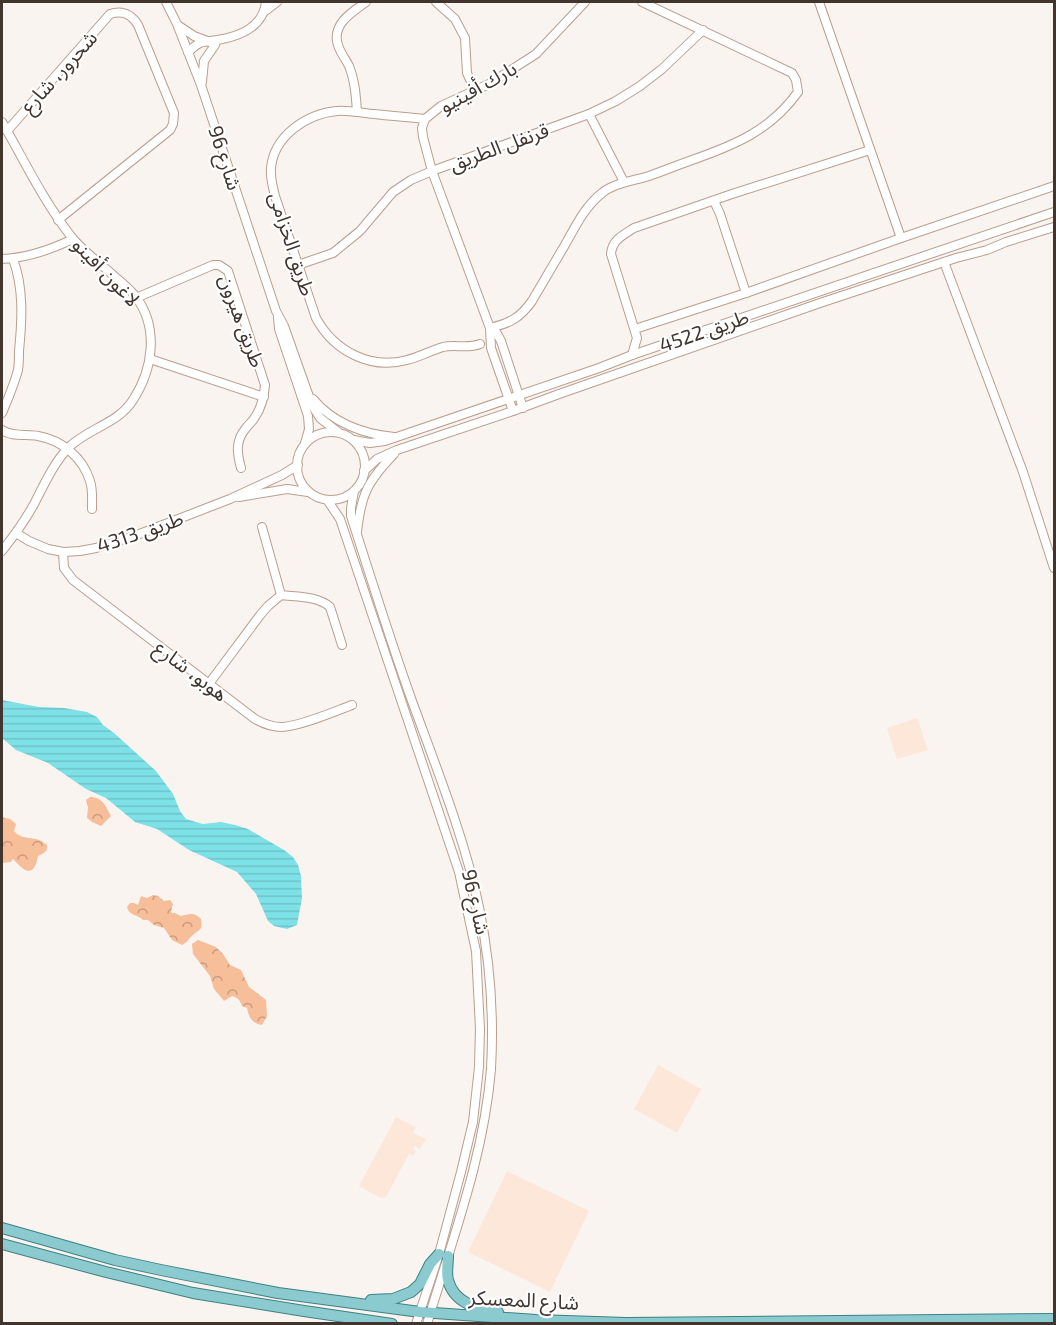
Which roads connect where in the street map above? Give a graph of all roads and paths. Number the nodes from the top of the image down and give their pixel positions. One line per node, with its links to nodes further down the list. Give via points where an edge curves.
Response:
1 (166, 2): 9 (street, شارع 96)
2 (277, 2): 8 (street)
3 (366, 2): 15 (street, via 345,19 337,34 352,77)
4 (436, 2): 14 (street, via 455,19 465,38 467,73)
5 (585, 2): 14 (street, بارك أفينيو, via 536,54)
6 (642, 2): 10 (street)
7 (819, 2): 20 (street)
8 (265, 6): 11 (street, via 260,20 245,32)
9 (177, 24): 11 (street, via 194,36); 12 (street, شارع 96)
10 (703, 30): 16 (street, قرنفل الطريق, via 640,86); 22 (street, via 792,73 798,92 780,114 745,139 715,153)
11 (215, 42): 12 (street, via 200,43); 13 (street, via 204,61)
12 (189, 54): 13 (street, شارع 96)
13 (201, 85): 36 (street, شارع 96)
14 (475, 91): 17 (street, بارك أفينيو, via 441,106)
15 (357, 112): 17 (street, طريق الخزامى); 33 (street, طريق الخزامى, via 333,112 302,122 288,133 274,154 272,185)
16 (589, 114): 21 (street, قرنفل الطريق); 22 (street)
17 (425, 119): 21 (street, بارك أفينيو, via 423,137)
18 (2, 122): 19 (street, لاغون أفينو)
19 (7, 131): 26 (street, لاغون أفينو); 26 (street, شحرور، شارع, via 110,14 128,13 134,18 174,113 173,124)
20 (870, 150): 24 (street); 28 (street)
21 (432, 171): 33 (street, قرنفل الطريق, via 393,192 360,231 333,253); 37 (street, بارك أفينيو)
22 (624, 182): 37 (street, via 603,192 589,206 525,311 510,322)
23 (1054, 186): 28 (street)
24 (714, 201): 34 (street, طريق 4522); 38 (street, via 634,228 620,236 611,248)
25 (1054, 212): 43 (street, طريق 4522)
26 (58, 220): 29 (street, لاغون أفينو)
27 (1054, 226): 32 (street, طريق 4522)
28 (901, 238): 34 (street)
29 (73, 239): 31 (street, via 54,249); 35 (street, لاغون أفينو)
30 (2, 259): 31 (street)
31 (13, 259): 52 (street, via 19,277 21,335 18,368)
32 (944, 262): 50 (street, طريق 4522); 73 (street, via 1023,472)
33 (298, 265): 40 (street, طريق الخزامى, via 320,326 355,356 398,362 445,346)
34 (746, 293): 38 (street)
35 (136, 298): 45 (street, لاغون أفينو, via 149,326); 48 (street, طريق هيرون, via 213,265 224,267 265,385)
36 (278, 317): 46 (street, شارع 96); 57 (street, شارع 96, via 308,416)
37 (490, 328): 41 (street, بارك أفينيو); 42 (street, بارك أفينيو)
38 (635, 328): 39 (street)
39 (637, 338): 43 (street); 44 (street)
40 (480, 344)
41 (502, 344): 42 (street); 47 (street, بارك أفينيو)
42 (492, 348): 49 (street, بارك أفينيو)
43 (652, 348): 44 (street, طريق 4522)
44 (632, 355): 47 (street, طريق 4522)
45 (150, 359): 48 (street, طريق هيرون); 58 (street, لاغون أفينو, via 129,406)
46 (306, 390): 54 (street, شارع 96, via 320,418); 55 (street, via 339,420 366,433)
47 (518, 395): 49 (street, طريق 4522); 50 (street, بارك أفينيو)
48 (264, 397): 61 (street, via 237,445)
49 (508, 399): 51 (street, بارك أفينيو); 55 (street, طريق 4522)
50 (523, 408): 51 (street, طريق 4522)
51 (513, 411): 59 (street, طريق 4522)
52 (2, 413)
53 (2, 430): 58 (street, via 7,434 40,436)
54 (339, 432): 56 (street); 57 (street, via 322,433)
55 (398, 437): 56 (street, طريق 4522, via 370,443)
56 (354, 440): 62 (street, via 364,460)
57 (304, 445): 60 (street)
58 (67, 449): 67 (street, via 76,456 90,480); 69 (street, لاغون أفينو)
59 (397, 450): 62 (street, طريق 4522, via 377,459); 70 (street, via 366,490)
60 (298, 465): 64 (street, via 298,477); 65 (street, طريق 4313)
61 (241, 468)
62 (364, 471): 63 (street)
63 (354, 490): 66 (street); 70 (street, شارع 96, via 351,516)
64 (308, 492): 65 (street, طريق 4313, via 287,489); 66 (street)
65 (230, 499): 72 (street, طريق 4313, via 109,545)
66 (328, 501): 80 (street, شارع 96, via 340,519 459,873 476,951 478,1078 468,1146)
67 (92, 509)
68 (262, 527): 74 (street)
69 (16, 532): 71 (street, لاغون أفينو); 72 (street, طريق 4313, via 29,541)
70 (357, 535): 80 (street, شارع 96, via 463,849 486,946 493,1032 490,1072 480,1142)
71 (2, 551)
72 (63, 552): 76 (street, هوبو، شارع, via 64,568 72,580)
73 (1054, 568)
74 (281, 595): 75 (street, via 327,604); 76 (street, via 261,614)
75 (342, 645)
76 (208, 685): 77 (street, هوبو، شارع, via 271,726 292,726)
77 (352, 705)
78 (2, 1228): 81 (main road, شارع المعسكر, via 115,1260)
79 (2, 1244): 82 (main road, via 193,1293)
80 (444, 1255): 81 (main road, via 430,1264 420,1284 406,1295 382,1300); 83 (street, شارع 96); 85 (main road, via 448,1280 462,1301)
81 (333, 1301): 83 (main road, شارع المعسكر)
82 (304, 1311): 86 (main road, via 318,1320); 87 (main road)
83 (426, 1316): 85 (main road, شارع المعسكر); 88 (street, شارع 96)
84 (1054, 1319): 85 (main road, شارع المعسكر, via 638,1323)
85 (536, 1320)
86 (342, 1323)
87 (393, 1323)
88 (416, 1323)

